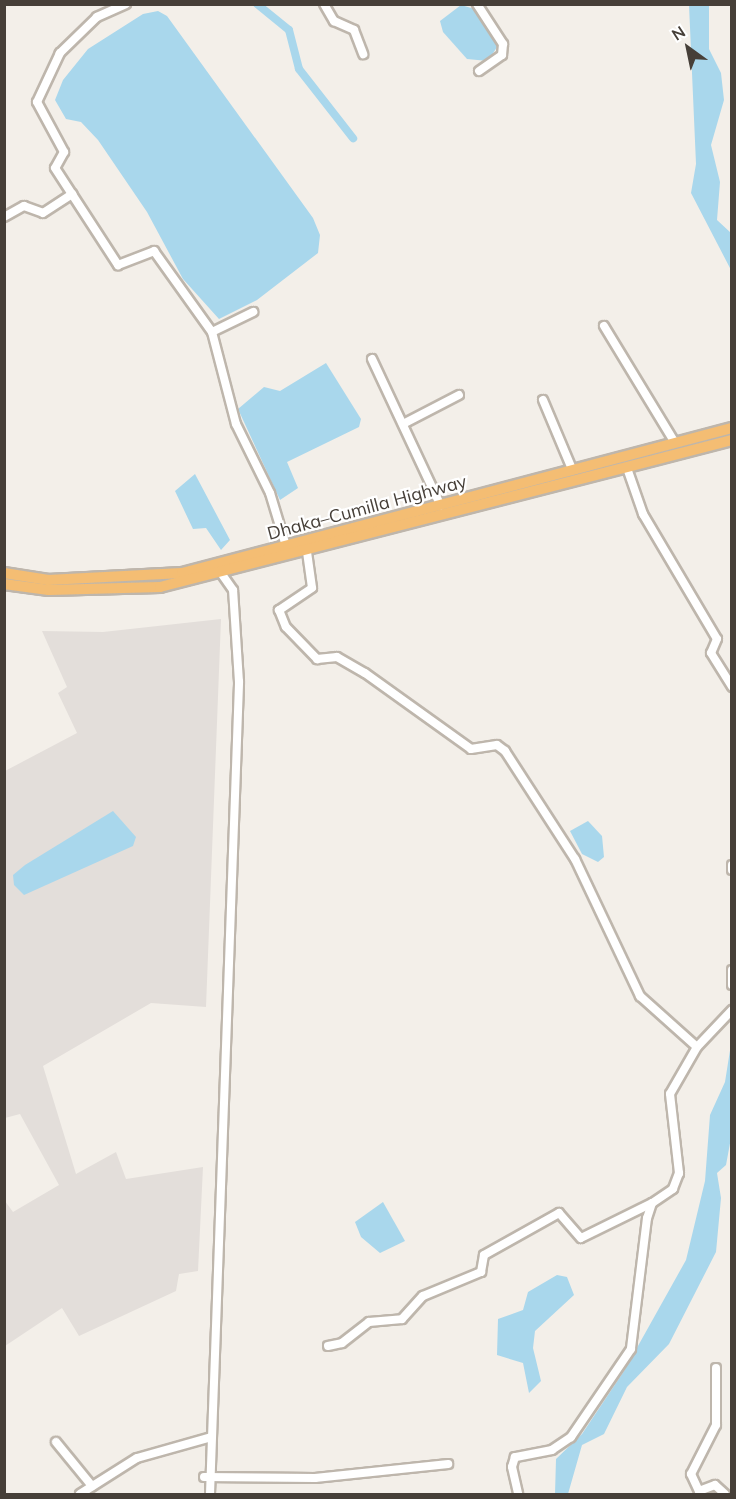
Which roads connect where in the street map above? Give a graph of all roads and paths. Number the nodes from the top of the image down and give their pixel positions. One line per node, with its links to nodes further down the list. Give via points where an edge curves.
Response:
1 (324, 4): 4 (street, via 334,21 354,30)
2 (477, 4): 5 (street, via 503,44 502,54)
3 (120, 5): 6 (street, via 97,17 60,53 37,102 64,152 55,168)
4 (363, 54)
5 (479, 71)
6 (72, 194): 7 (street, via 43,213 24,206); 10 (street, via 118,265 154,251)
7 (4, 217)
8 (253, 312): 10 (street)
9 (604, 326): 17 (street)
10 (212, 332): 21 (street, via 236,424 270,493)
11 (372, 358): 14 (street)
12 (459, 395): 14 (street)
13 (543, 400): 19 (street)
14 (403, 424): 20 (street)
15 (732, 428): 17 (highway, Dhaka–Cumilla Highway)
16 (732, 440): 18 (highway, Dhaka–Cumilla Highway)
17 (675, 443): 19 (highway, Dhaka–Cumilla Highway)
18 (627, 468): 22 (highway, Dhaka–Cumilla Highway); 26 (street, via 643,514 717,639 711,653)
19 (572, 469): 20 (highway, Dhaka–Cumilla Highway)
20 (441, 506): 21 (highway, Dhaka–Cumilla Highway)
21 (286, 546): 23 (highway, Dhaka–Cumilla Highway, via 183,573 48,580)
22 (307, 552): 24 (highway, Dhaka–Cumilla Highway); 32 (street, via 312,588 279,610 286,627 317,659 337,657 365,673 471,749 497,745 505,751 575,859 640,996 673,1020)
23 (4, 573)
24 (222, 574): 25 (highway, Dhaka–Cumilla Highway, via 160,587 49,590); 36 (street, via 233,590 238,682)
25 (4, 584)
26 (732, 687)
27 (732, 865): 28 (street)
28 (732, 870)
29 (732, 970): 30 (street)
30 (732, 985)
31 (732, 1010): 32 (street)
32 (697, 1047): 33 (street, via 670,1094 679,1173 673,1189)
33 (652, 1203): 34 (street, via 582,1238 559,1213 484,1255 480,1272 423,1296 402,1319 369,1322 342,1343); 43 (street, via 631,1349 571,1437 552,1450 515,1457 512,1467)
34 (328, 1346)
35 (716, 1368): 44 (street, via 716,1425 691,1474 699,1491 715,1485)
36 (211, 1437): 39 (street); 40 (street, via 137,1458)
37 (56, 1442): 40 (street)
38 (448, 1464): 39 (street, via 315,1478)
39 (207, 1477): 42 (street)
40 (92, 1486): 41 (street)
41 (80, 1494)
42 (210, 1494)
43 (518, 1494)
44 (725, 1494)

